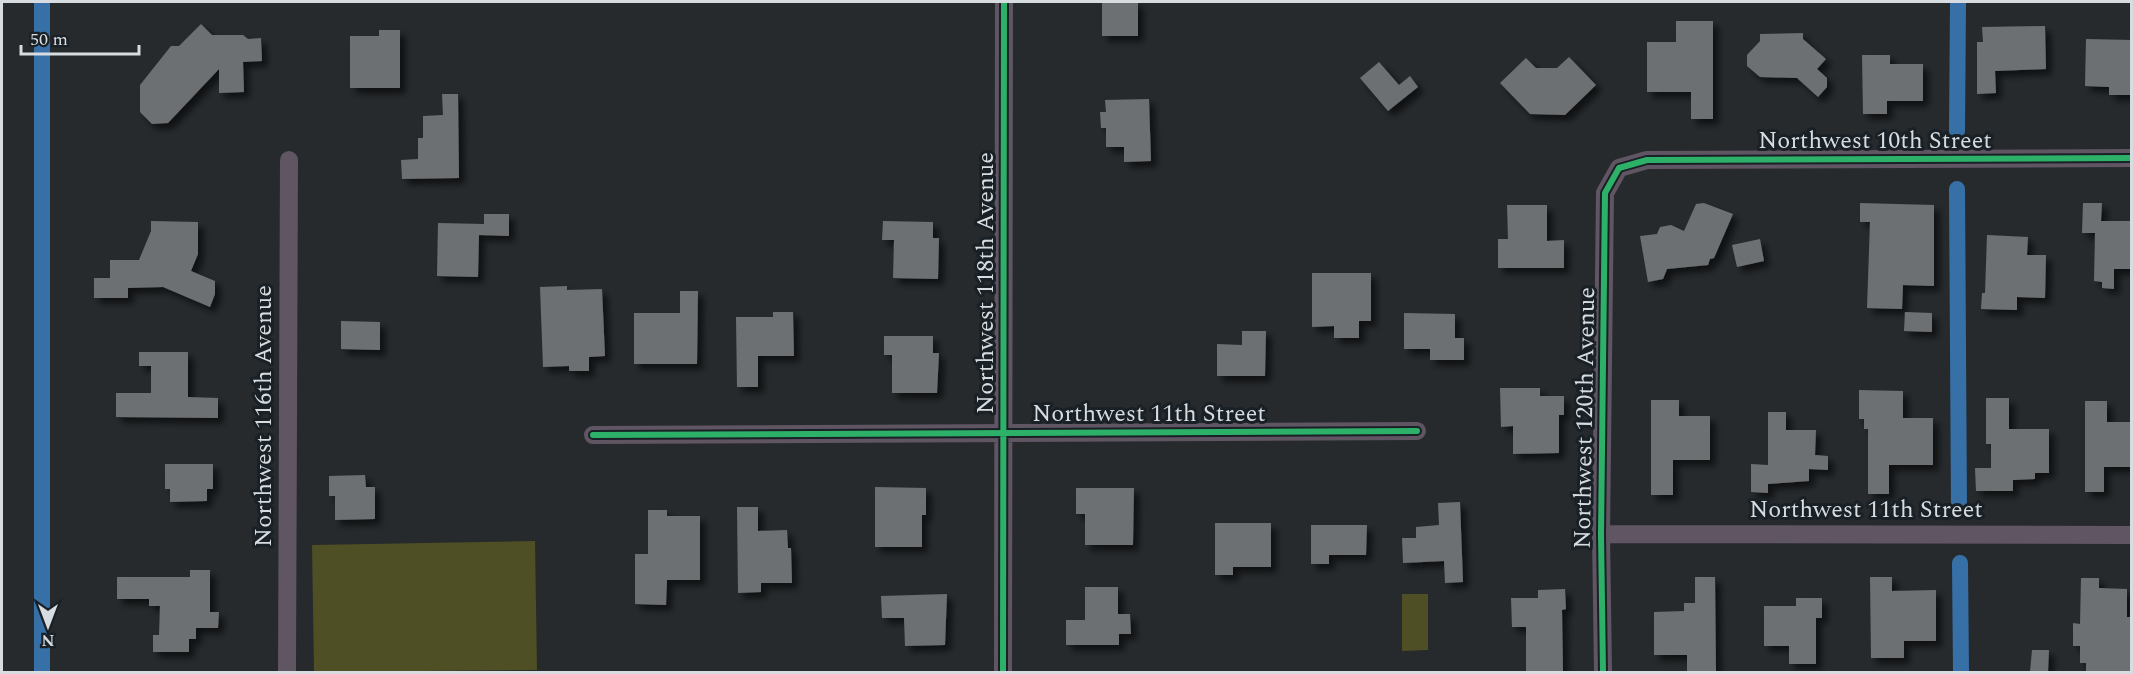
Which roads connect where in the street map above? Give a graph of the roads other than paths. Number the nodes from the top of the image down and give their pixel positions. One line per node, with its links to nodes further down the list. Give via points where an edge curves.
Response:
1 (1004, 2): 6 (street, Northwest 118th Avenue)
2 (2132, 158): 4 (street, Northwest 10th Street, via 1647,160)
3 (289, 160): 10 (street, Northwest 116th Avenue)
4 (1619, 168): 8 (street, Northwest 120th Avenue, via 1605,193)
5 (1417, 431): 6 (street, Northwest 11th Street)
6 (1004, 433): 7 (street, Northwest 11th Street); 11 (street, Northwest 118th Avenue)
7 (593, 435)
8 (1601, 534): 9 (street, Northwest 11th Street); 12 (street, Northwest 120th Avenue)
9 (2132, 535)
10 (287, 672)
11 (1003, 672)
12 (1603, 672)

